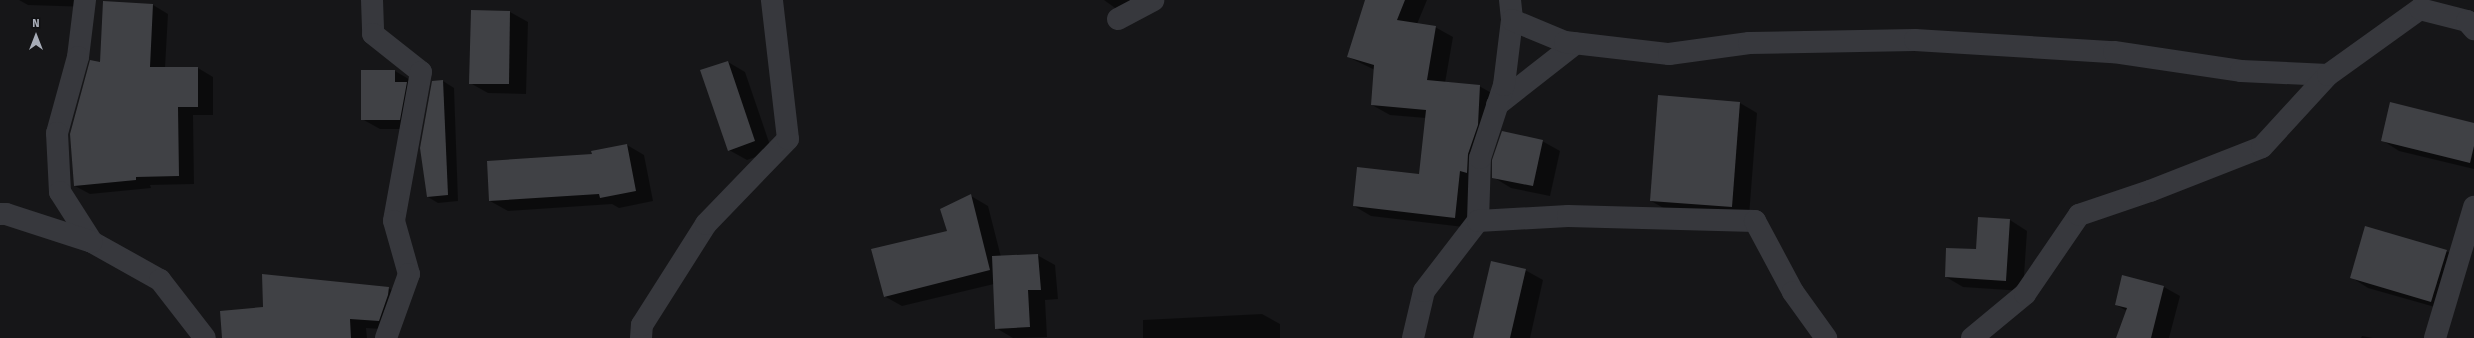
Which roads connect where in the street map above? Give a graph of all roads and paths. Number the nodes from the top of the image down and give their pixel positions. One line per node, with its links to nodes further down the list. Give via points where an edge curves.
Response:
1 (85, 0): 14 (street, via 78,57 57,133 60,192)
2 (372, 0): 16 (street, via 373,34 421,72 394,221 409,274)
3 (772, 0): 17 (street, via 788,139 706,224 642,325)
4 (1153, 0): 6 (street)
5 (1511, 10): 8 (street, via 1565,42); 10 (street, via 1504,85)
6 (1118, 19)
7 (2474, 29): 9 (street, via 2467,21 2420,9)
8 (1576, 43): 9 (street, via 1669,54 1749,43 1915,40 2114,52 2242,71); 10 (street)
9 (2328, 75): 20 (street, via 2262,147 2150,191 2079,215 2025,294)
10 (1497, 105): 13 (street, via 1480,158)
11 (2474, 207): 21 (street)
12 (0, 214): 14 (street)
13 (1478, 221): 18 (street, via 1424,291); 19 (street, via 1568,216 1755,221 1793,292)
14 (92, 242): 15 (street, via 160,280)
15 (205, 338)
16 (386, 338)
17 (641, 338)
18 (1413, 338)
19 (1826, 338)
20 (1972, 338)
21 (2435, 338)

